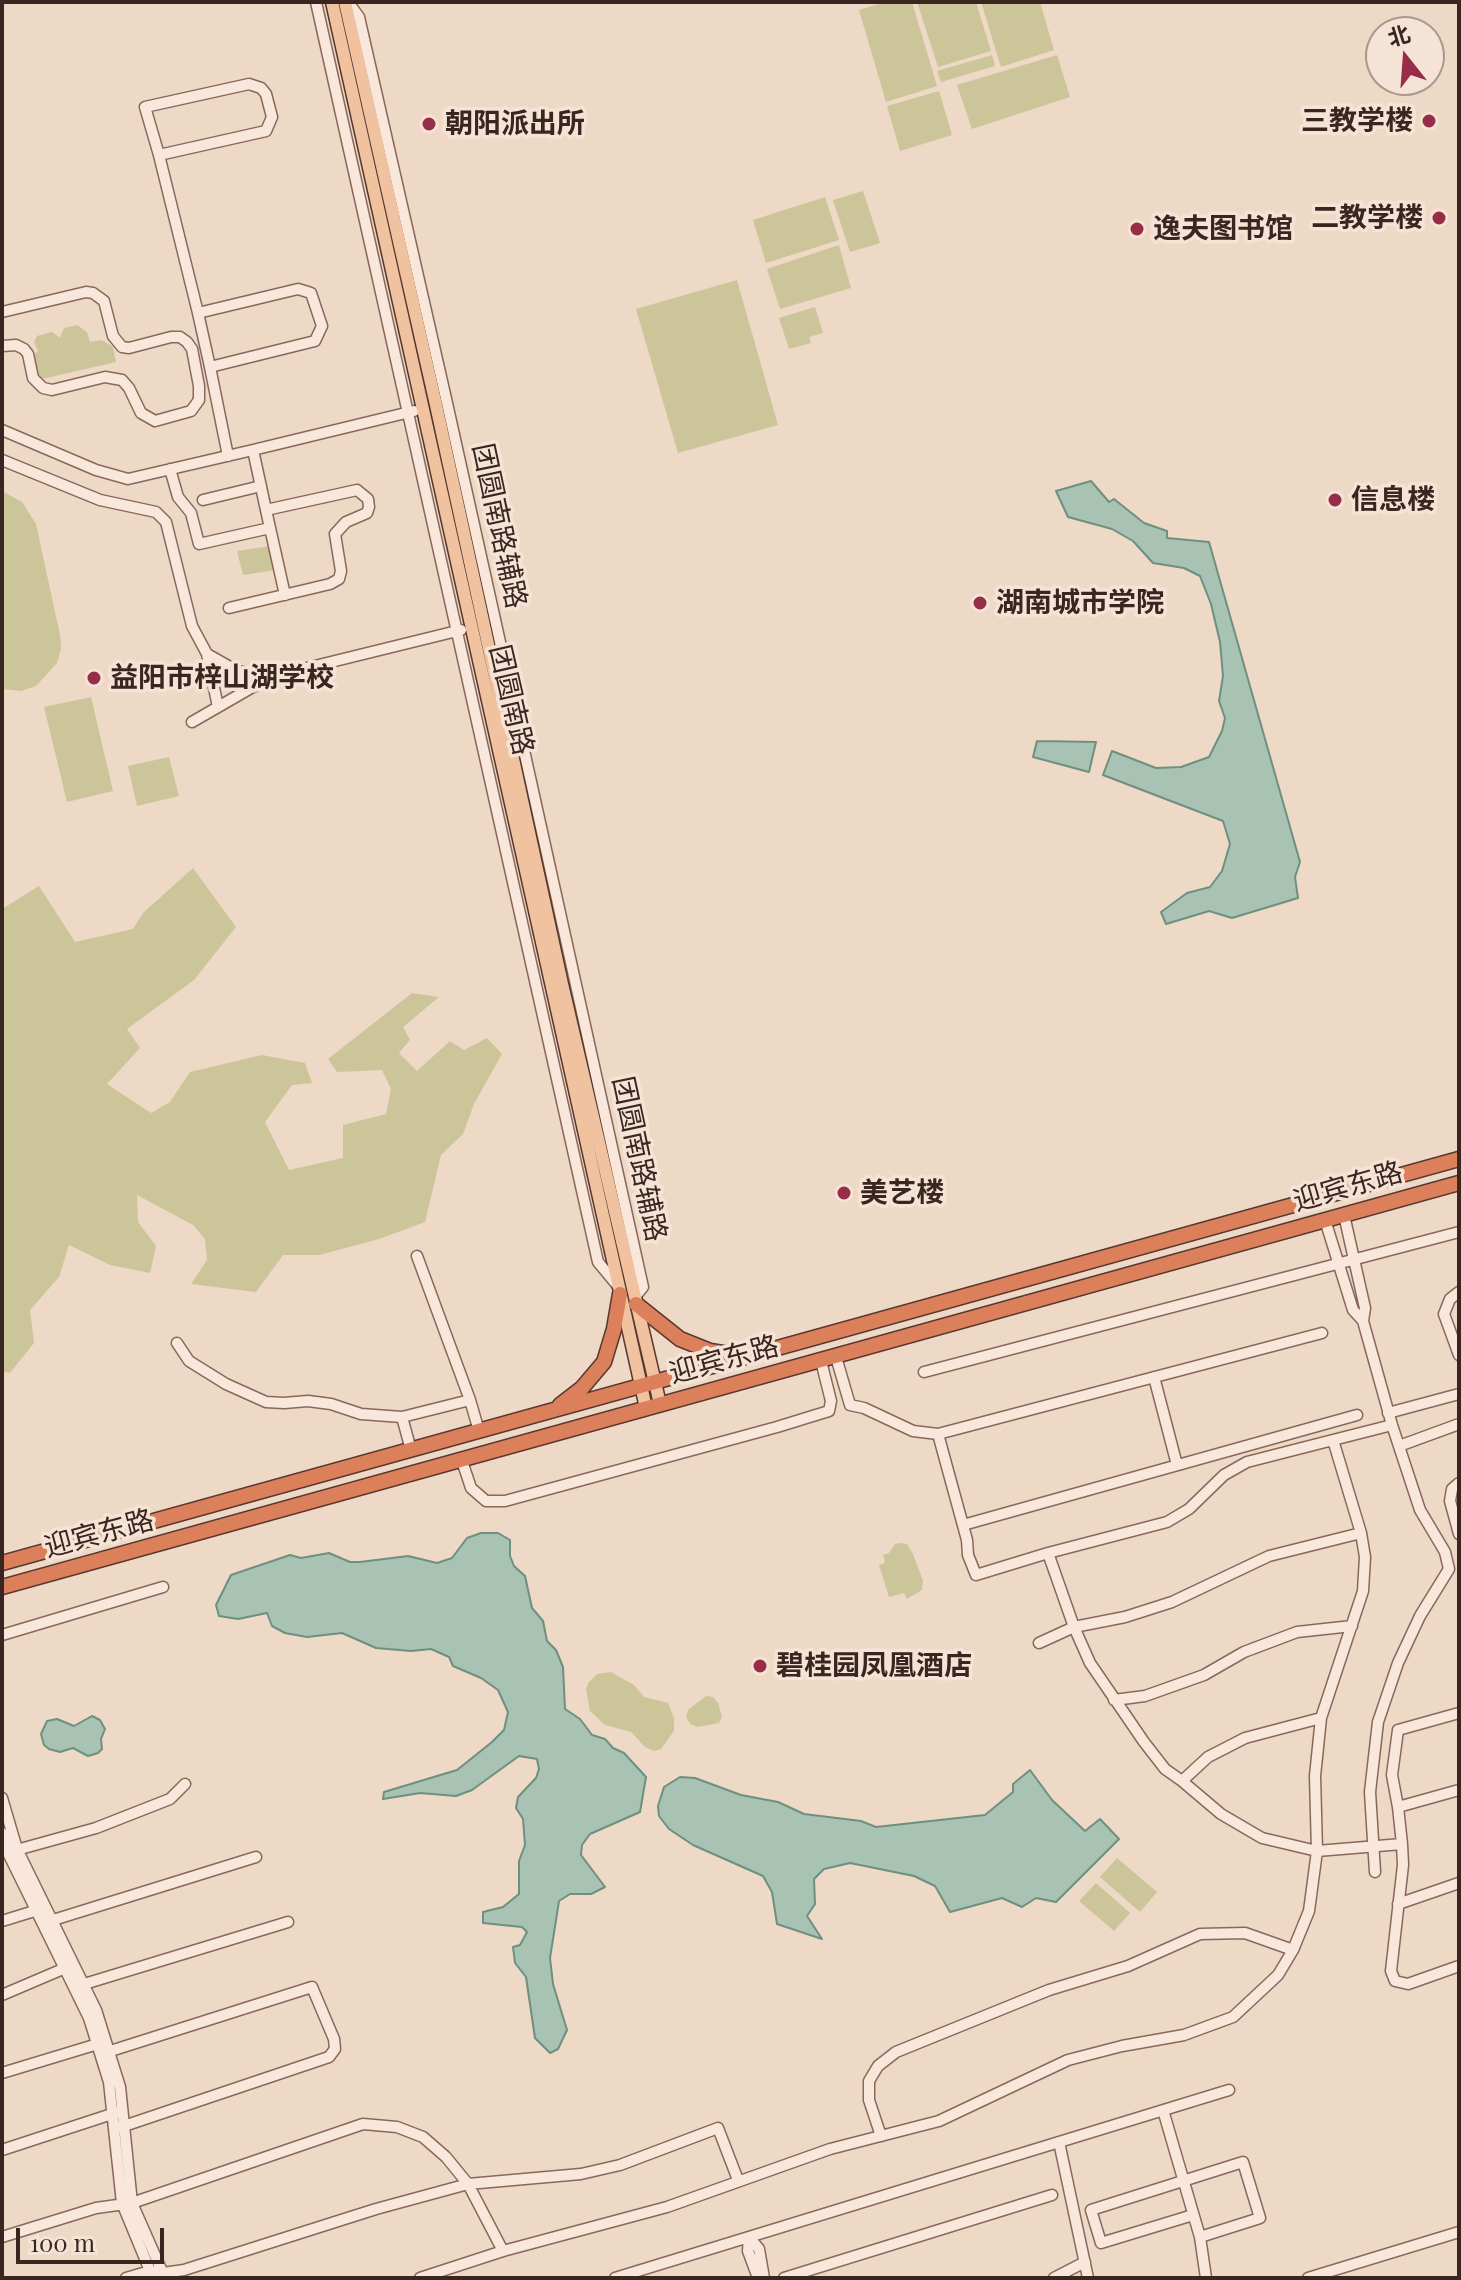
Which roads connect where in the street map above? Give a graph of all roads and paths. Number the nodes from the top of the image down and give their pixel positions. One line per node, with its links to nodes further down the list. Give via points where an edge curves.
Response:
1 (316, 2): 10 (street)
2 (332, 2): 9 (main road, 团圆南路)
3 (346, 2): 36 (main road, 团圆南路)
4 (159, 155): 4 (street, via 266,131 272,117 266,94 249,84 145,107); 6 (street)
5 (2, 312): 7 (street, via 93,293 104,301 113,336 122,347 171,337 187,342 199,400 191,411 155,421 141,413 122,380 105,377 43,388 33,378 24,349)
6 (198, 313): 8 (street); 8 (street, via 298,289 315,299 322,326 315,341 306,345)
7 (2, 346)
8 (210, 367): 13 (street)
9 (424, 408): 10 (street); 22 (main road, 团圆南路)
10 (410, 412): 12 (street); 22 (street)
11 (2, 430): 15 (street, via 128,479)
12 (253, 450): 13 (street); 16 (street)
13 (228, 456): 15 (street)
14 (2, 460): 23 (street, via 100,500 156,512 166,522 192,626)
15 (170, 469): 19 (street, via 199,544)
16 (261, 486): 17 (street); 18 (street)
17 (203, 500)
18 (266, 510): 19 (street); 20 (street, via 357,490 368,499 367,513 335,534 339,579)
19 (270, 528): 20 (street)
20 (285, 595): 21 (street)
21 (229, 608)
22 (464, 629): 24 (street); 36 (main road, 团圆南路)
23 (207, 654): 24 (street, via 237,671); 25 (street)
24 (270, 677): 25 (street)
25 (218, 707): 26 (street)
26 (192, 722)
27 (1459, 1159): 41 (highway, 迎宾东路)
28 (1459, 1183): 29 (highway, 迎宾东路)
29 (1344, 1215): 30 (highway, 迎宾东路); 33 (street)
30 (1325, 1220): 34 (street); 42 (highway, 迎宾东路)
31 (1459, 1232): 33 (street)
32 (417, 1256): 48 (street)
33 (1354, 1260): 34 (street); 37 (street)
34 (1340, 1264): 37 (street, via 1353,1310); 44 (street)
35 (1459, 1292): 40 (street, via 1444,1314)
36 (627, 1295): 41 (highway, via 680,1339 710,1351); 46 (main road, 团圆南路); 46 (main road, 团圆南路); 50 (highway, via 604,1362)
37 (1363, 1321): 51 (street)
38 (1322, 1333): 45 (street)
39 (177, 1343): 53 (street, via 189,1361 266,1402 308,1401)
40 (1459, 1355)
41 (746, 1356): 46 (highway, 迎宾东路)
42 (836, 1357): 43 (highway, 迎宾东路); 57 (street, via 850,1405 913,1431)
43 (821, 1361): 49 (highway, 迎宾东路); 61 (street, via 829,1411 777,1427 505,1501 486,1501 471,1488)
44 (924, 1372)
45 (1154, 1377): 57 (street); 62 (street)
46 (647, 1384): 49 (main road, 团圆南路); 50 (highway, 迎宾东路)
47 (1459, 1394): 51 (street)
48 (470, 1400): 53 (street); 56 (street)
49 (653, 1406): 61 (highway, 迎宾东路)
50 (554, 1410): 56 (highway, 迎宾东路)
51 (1388, 1413): 55 (street)
52 (1357, 1415): 62 (street)
53 (402, 1417): 60 (street)
54 (1459, 1424): 59 (street)
55 (1392, 1425): 58 (street); 59 (street)
56 (479, 1431): 60 (highway, 迎宾东路)
57 (938, 1434): 64 (street)
58 (1333, 1440): 66 (street); 67 (street, via 1247,1462 1167,1522)
59 (1399, 1446): 85 (street, via 1420,1510 1449,1569 1398,1663 1378,1722 1370,1792)
60 (411, 1450): 68 (highway, 迎宾东路)
61 (462, 1461): 69 (highway, 迎宾东路)
62 (1177, 1465): 64 (street)
63 (1459, 1483): 65 (street, via 1450,1501)
64 (963, 1525): 67 (street, via 976,1575)
65 (1459, 1531)
66 (1361, 1533): 71 (street, via 1363,1591); 72 (street, via 1269,1556 1172,1602)
67 (1048, 1553): 72 (street)
68 (2, 1563)
69 (2, 1587)
70 (163, 1587): 73 (street)
71 (1352, 1626): 75 (street, via 1297,1632 1244,1652 1204,1675 1145,1696); 77 (street)
72 (1074, 1627): 74 (street); 75 (street)
73 (2, 1635)
74 (1039, 1643)
75 (1114, 1700): 78 (street, via 1165,1769)
76 (1459, 1713): 82 (street, via 1398,1730 1392,1775)
77 (1321, 1718): 78 (street, via 1245,1738 1208,1757); 87 (street, via 1315,1776)
78 (1182, 1781): 87 (street, via 1221,1814 1262,1838)
79 (185, 1784): 86 (street, via 170,1799 96,1828)
80 (1459, 1790): 82 (street)
81 (2, 1798): 83 (street)
82 (1398, 1807): 84 (street)
83 (5, 1832): 86 (street)
84 (1402, 1844): 85 (street); 91 (street)
85 (1374, 1847): 87 (street); 89 (street)
86 (13, 1851): 92 (street)
87 (1317, 1851): 96 (street, via 1309,1911)
88 (256, 1857): 94 (street)
89 (1375, 1872)
90 (1459, 1883): 91 (street)
91 (1398, 1904): 98 (street, via 1391,1971 1395,1981 1408,1984)
92 (42, 1909): 93 (street); 94 (street)
93 (2, 1921)
94 (49, 1921): 97 (street)
95 (288, 1922): 99 (street)
96 (1293, 1950): 107 (street, via 1278,1975 1233,2017 1184,2035 1068,2060 939,2121); 107 (street, via 1245,1933 1200,1934 896,2052 869,2081 869,2100)
97 (71, 1966): 99 (street); 100 (street)
98 (1459, 1966)
99 (80, 1986): 101 (street)
100 (2, 1995)
101 (104, 2048): 102 (street); 105 (street, via 120,2087); 106 (street, via 312,1987 334,2039 329,2057)
102 (2, 2073)
103 (1229, 2090): 104 (street)
104 (1163, 2110): 108 (street); 111 (street)
105 (118, 2112): 106 (street); 109 (street)
106 (120, 2127): 114 (street)
107 (881, 2136): 110 (street)
108 (1059, 2142): 118 (street); 121 (street)
109 (2, 2150)
110 (738, 2180): 112 (street, via 718,2128 581,2174); 120 (street, via 667,2207)
111 (1183, 2180): 115 (street); 115 (street, via 1091,2210 1101,2243); 119 (street, via 1243,2162 1260,2218)
112 (468, 2184): 114 (street, via 423,2137 397,2127 363,2124); 120 (street); 122 (street)
113 (1052, 2195): 128 (street)
114 (127, 2203): 117 (street); 122 (street)
115 (1193, 2215): 119 (street)
116 (1459, 2232): 132 (street)
117 (2, 2237)
118 (749, 2237): 125 (street); 126 (street); 127 (street, via 759,2249)
119 (1200, 2237): 131 (street)
120 (503, 2251): 124 (street)
121 (1085, 2262): 129 (street); 130 (street)
122 (158, 2275): 123 (street)
123 (126, 2278)
124 (420, 2278)
125 (615, 2278)
126 (758, 2278)
127 (764, 2278)
128 (784, 2278)
129 (1054, 2278)
130 (1088, 2278)
131 (1206, 2278)
132 (1308, 2278)

